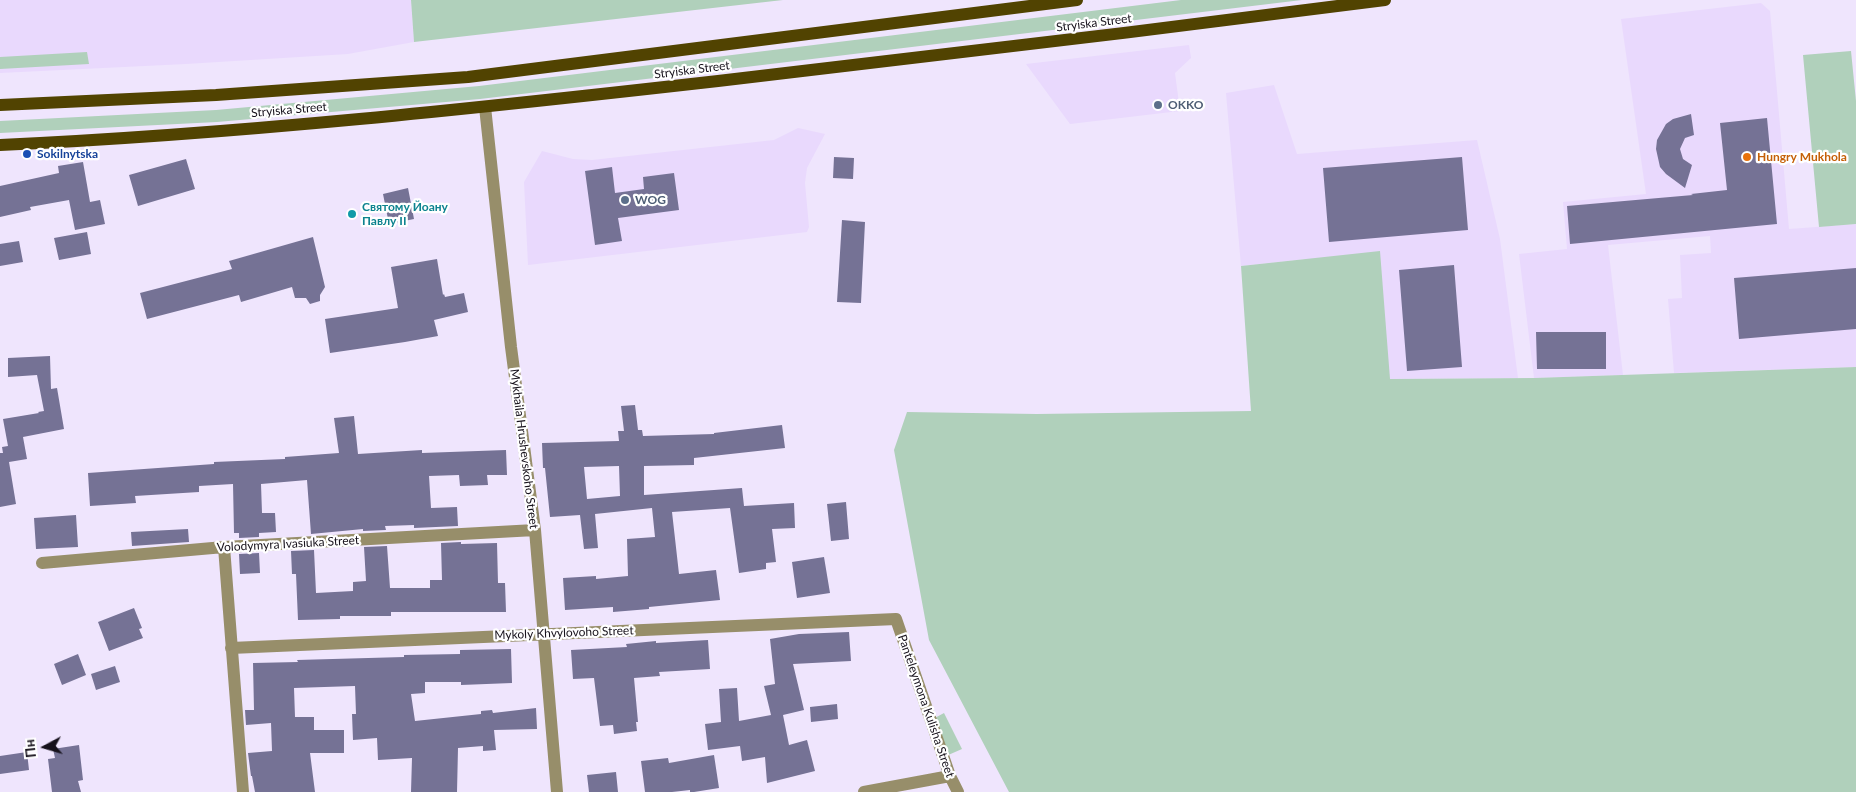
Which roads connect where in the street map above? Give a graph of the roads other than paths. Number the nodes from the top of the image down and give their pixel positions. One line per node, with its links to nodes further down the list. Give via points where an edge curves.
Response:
1 (1077, 0): 3 (main road, Stryiska Street, via 468,77 216,95)
2 (1385, 0): 4 (main road, Stryiska Street)
3 (0, 105)
4 (485, 107): 5 (main road, Stryiska Street, via 219,130); 6 (street, Mykhaila Hrushevskoho Street, via 510,347)
5 (0, 144)
6 (535, 530): 7 (street, Volodymyra Ivasiuka Street); 10 (street, Mykhaila Hrushevskoho Street)
7 (224, 547): 8 (street, Volodymyra Ivasiuka Street); 11 (street)
8 (42, 563)
9 (896, 619): 10 (street, Mykoly Khvylovoho Street); 12 (street, Panteleymona Kulisha Street)
10 (543, 634): 11 (street, Mykoly Khvylovoho Street); 14 (street, Mykhaila Hrushevskoho Street)
11 (231, 648): 13 (street)
12 (950, 776): 15 (street); 16 (street, Panteleymona Kulisha Street)
13 (243, 792)
14 (557, 792)
15 (864, 792)
16 (958, 792)

